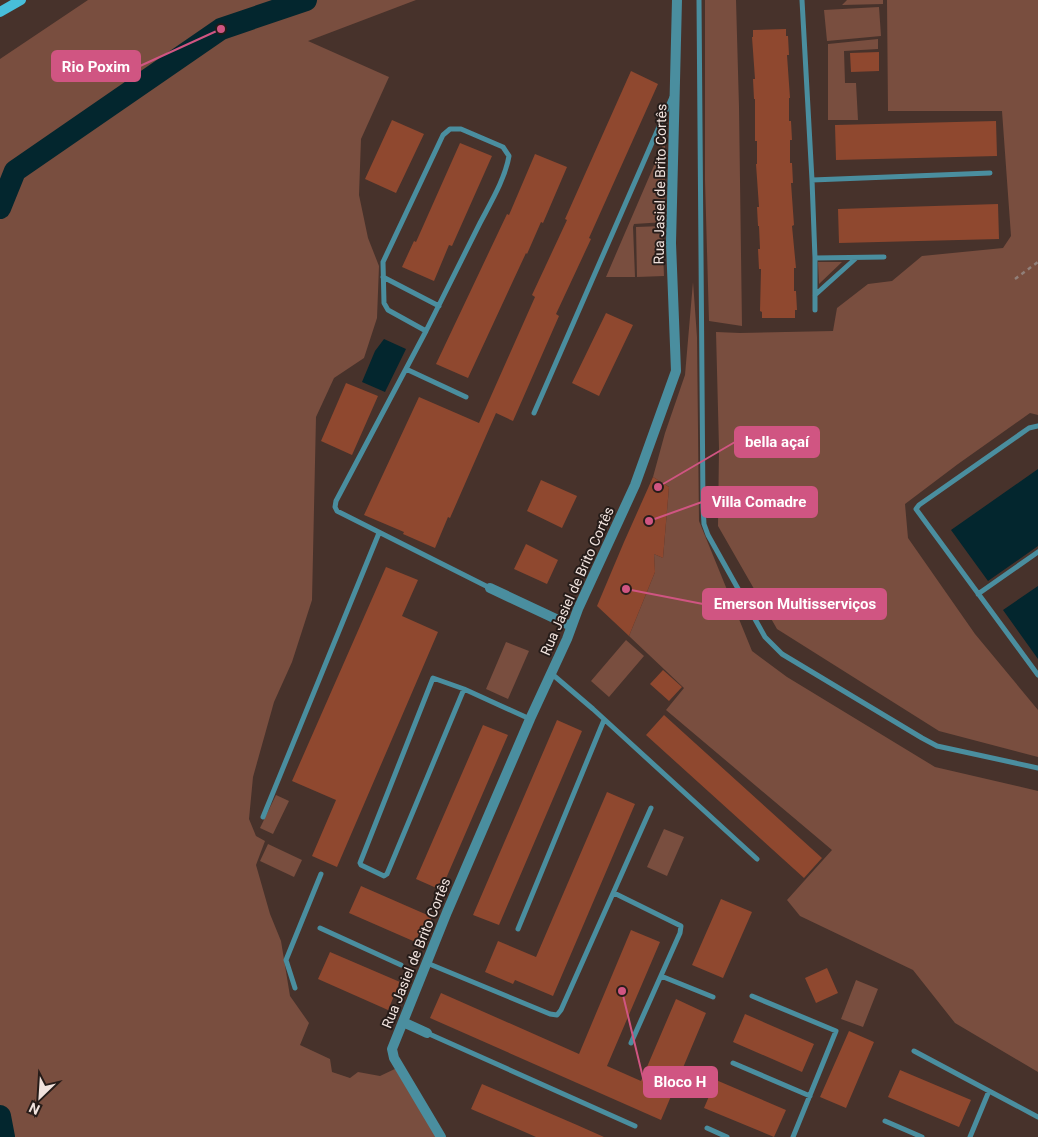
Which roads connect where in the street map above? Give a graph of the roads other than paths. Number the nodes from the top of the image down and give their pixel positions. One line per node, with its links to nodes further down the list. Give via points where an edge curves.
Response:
1 (21, 0): 5 (street)
2 (677, 0): 6 (street, Rua Jasiel de Brito Cortês)
3 (699, 0): 31 (lane, via 703,507 708,535 765,637 782,654 937,746)
4 (802, 0): 8 (lane)
5 (0, 12)
6 (675, 89): 19 (lane); 25 (street, Rua Jasiel de Brito Cortês, via 671,243 676,371 635,485)
7 (990, 173): 8 (lane)
8 (812, 180): 10 (lane)
9 (884, 257): 11 (lane)
10 (815, 258): 11 (lane); 13 (lane)
11 (856, 259): 13 (lane)
12 (383, 277): 14 (lane); 14 (lane, via 383,262 443,135 450,129 461,129 503,147 509,156 508,165); 16 (lane, via 384,303 388,310)
13 (815, 295): 15 (lane)
14 (439, 306): 16 (lane)
15 (815, 310)
16 (426, 331): 17 (lane)
17 (406, 369): 18 (lane); 21 (lane, via 335,505 337,511)
18 (466, 397)
19 (534, 413)
20 (1038, 426): 24 (lane, via 1029,428 916,509)
21 (378, 533): 23 (lane); 33 (lane)
22 (1038, 552): 24 (lane)
23 (490, 588): 25 (street)
24 (978, 594): 27 (lane)
25 (571, 626): 26 (street, Rua Jasiel de Brito Cortês)
26 (551, 673): 29 (street, Rua Jasiel de Brito Cortês); 30 (lane)
27 (1037, 673)
28 (464, 689): 28 (lane, via 387,874 384,876 362,865 360,863 433,678); 29 (lane)
29 (530, 719): 39 (street, Rua Jasiel de Brito Cortês)
30 (604, 720): 34 (lane); 38 (lane)
31 (1038, 768)
32 (651, 808): 36 (lane)
33 (263, 817)
34 (757, 860)
35 (321, 874): 42 (lane, via 286,960)
36 (614, 893): 39 (lane, via 557,1015); 41 (lane, via 681,926)
37 (320, 928): 40 (lane)
38 (518, 929)
39 (426, 962): 45 (street, Rua Jasiel de Brito Cortês)
40 (401, 965)
41 (661, 976): 44 (lane); 47 (lane)
42 (295, 988)
43 (752, 996): 51 (lane, via 836,1032)
44 (713, 997)
45 (403, 1022): 46 (street); 56 (street, Rua Jasiel de Brito Cortês, via 392,1055)
46 (427, 1033): 54 (lane)
47 (632, 1043)
48 (914, 1051): 50 (lane)
49 (733, 1063): 51 (lane)
50 (989, 1091): 52 (lane); 60 (lane)
51 (810, 1096): 58 (lane)
52 (1038, 1118)
53 (885, 1121): 59 (lane)
54 (635, 1126)
55 (707, 1128): 57 (lane)
56 (441, 1137)
57 (728, 1137)
58 (793, 1137)
59 (922, 1137)
60 (970, 1137)

